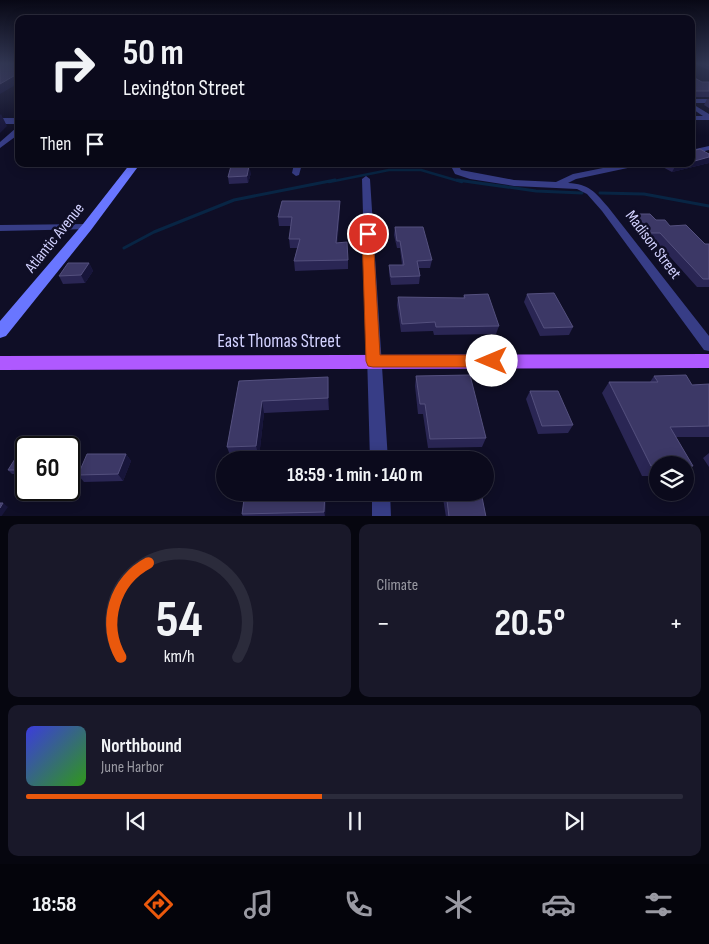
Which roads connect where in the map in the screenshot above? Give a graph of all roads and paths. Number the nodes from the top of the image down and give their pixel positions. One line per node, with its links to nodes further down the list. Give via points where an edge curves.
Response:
1 (709, 100): 2 (street)
2 (695, 101)
3 (695, 108): 4 (street)
4 (709, 117): 5 (street)
5 (695, 118)
6 (0, 121): 7 (street)
7 (15, 121)
8 (15, 133): 9 (street)
9 (0, 146)
10 (709, 148): 11 (street)
11 (695, 151)
12 (133, 167): 19 (main road, Atlantic Avenue)
13 (297, 167): 16 (street)
14 (456, 167): 18 (street, Madison Street, via 462,174 486,179)
15 (621, 167): 18 (street)
16 (296, 173)
17 (366, 179): 23 (street)
18 (556, 185): 22 (street, Madison Street, via 579,186 590,192)
19 (87, 226): 20 (street); 21 (main road, Atlantic Avenue)
20 (0, 228)
21 (0, 332)
22 (709, 346)
23 (373, 361): 24 (main road, East Thomas Street); 25 (main road, East Thomas Street); 26 (street)
24 (709, 361)
25 (0, 363)
26 (378, 451)
27 (381, 501): 28 (street)
28 (382, 516)

